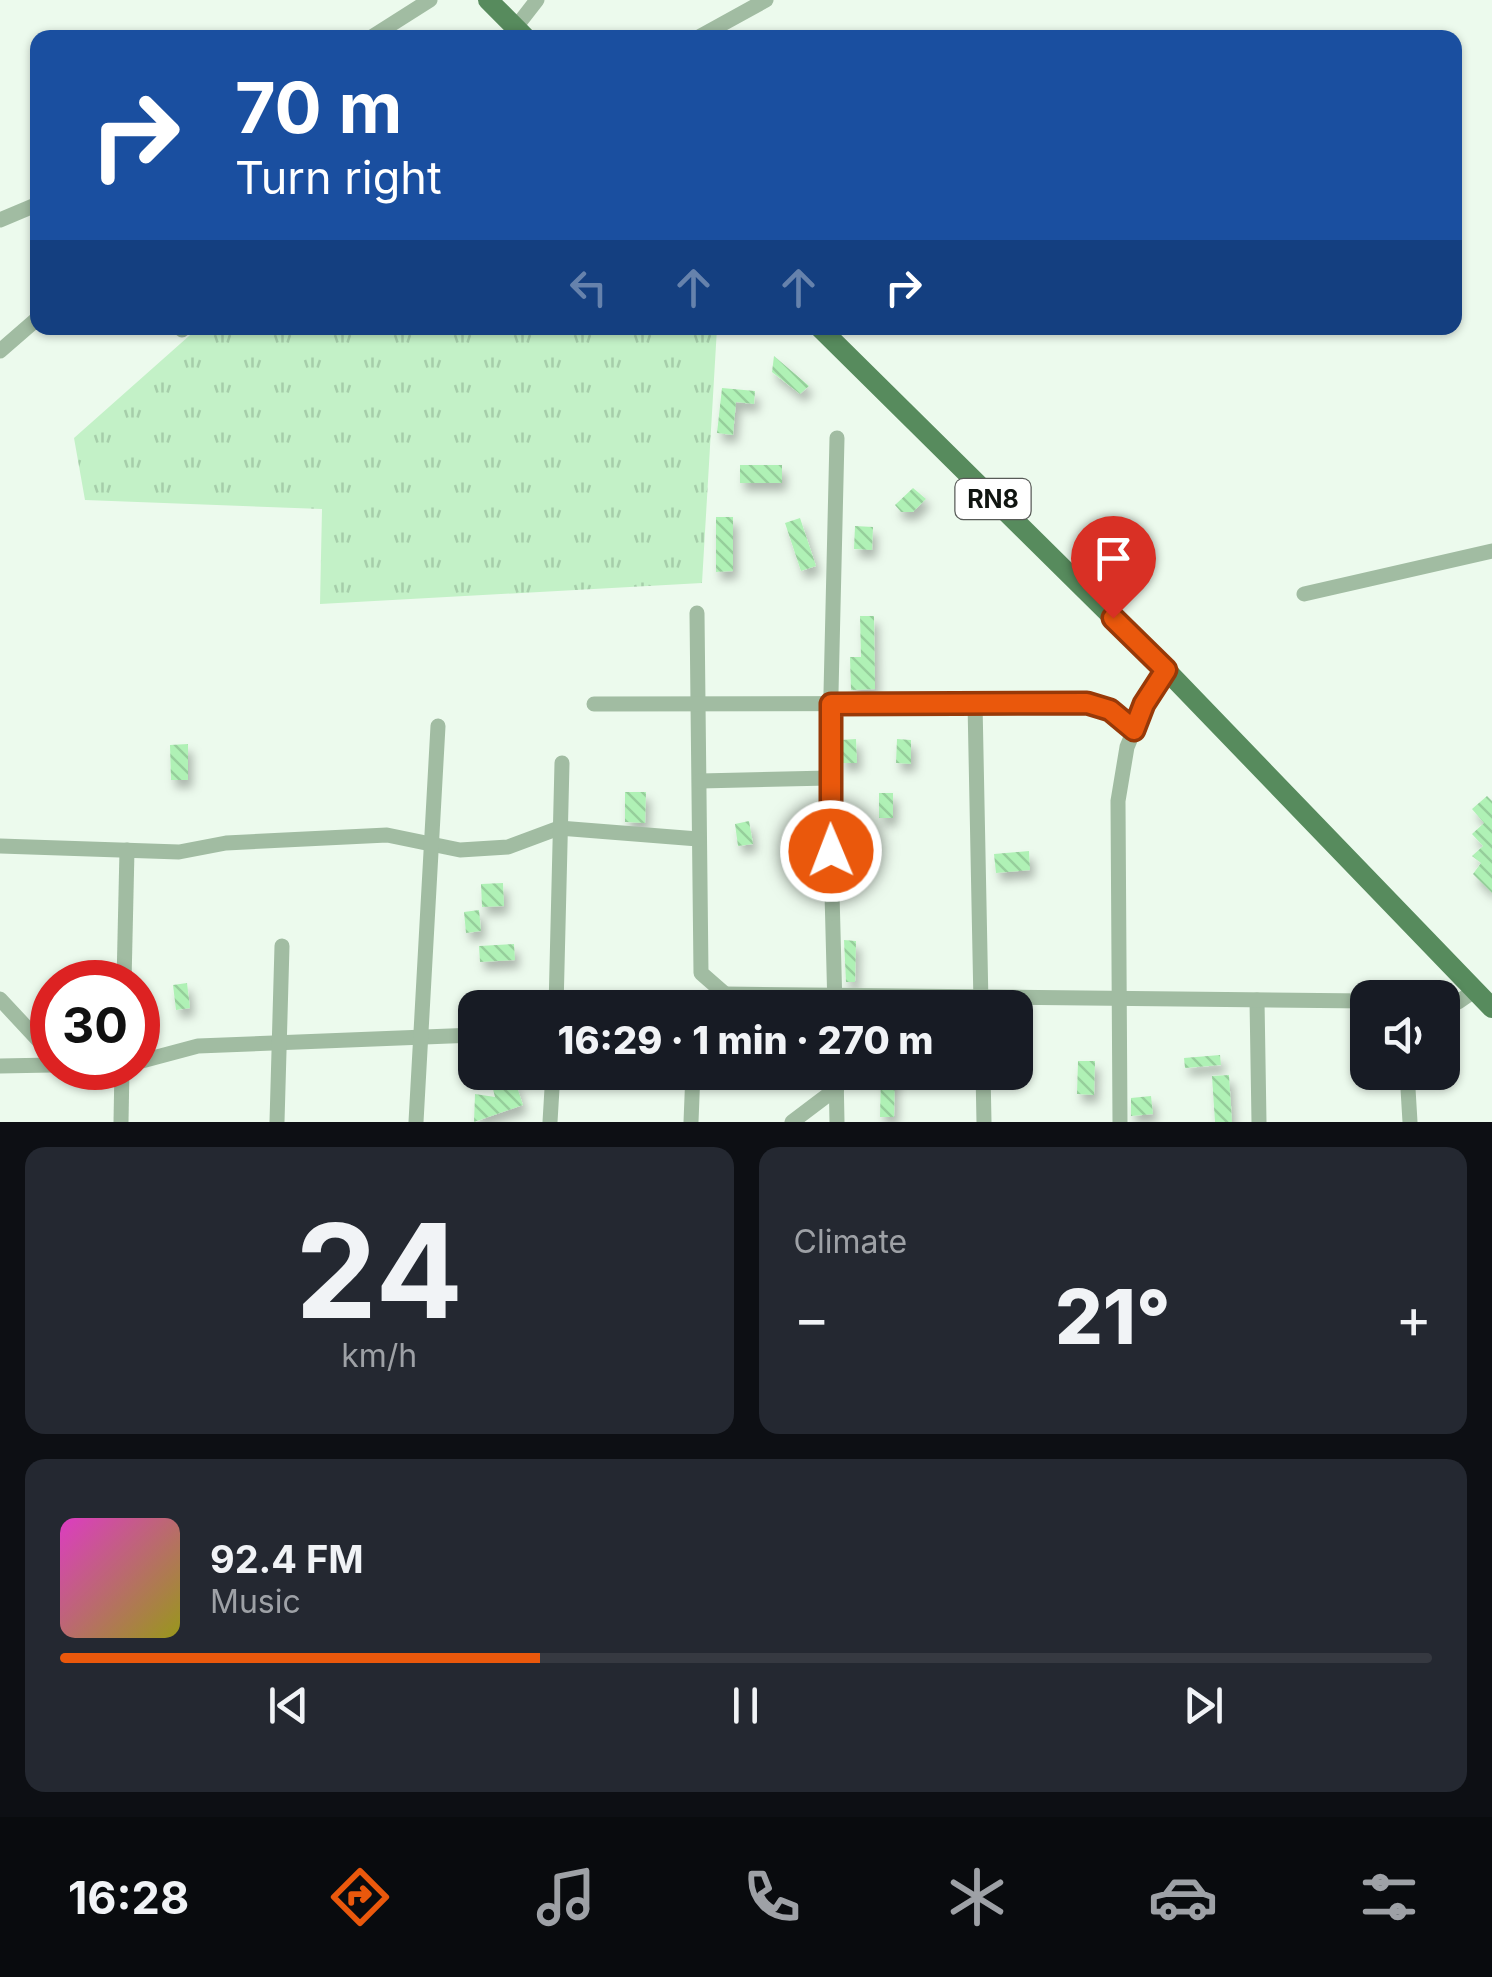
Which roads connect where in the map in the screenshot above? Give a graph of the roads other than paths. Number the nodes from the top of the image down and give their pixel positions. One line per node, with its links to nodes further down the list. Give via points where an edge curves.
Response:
1 (430, 0): 5 (street)
2 (488, 0): 6 (main road)
3 (537, 0): 7 (street)
4 (766, 0): 8 (street)
5 (383, 30)
6 (519, 30)
7 (522, 30)
8 (712, 30)
9 (30, 207): 10 (street)
10 (0, 220)
11 (30, 325): 13 (street)
12 (827, 335): 18 (main road, RN8)
13 (0, 351)
14 (837, 438): 22 (street)
15 (1492, 551): 16 (street)
16 (1304, 594)
17 (697, 613): 21 (street)
18 (1166, 670): 24 (street); 39 (main road, RN8)
19 (975, 703): 22 (street); 24 (street, via 1087,703 1110,710); 38 (street)
20 (594, 704): 21 (street)
21 (698, 704): 22 (street); 27 (street)
22 (831, 704): 26 (street)
23 (438, 726): 30 (street)
24 (1134, 730): 40 (street, via 1118,801)
25 (562, 763): 28 (street)
26 (829, 778): 27 (street); 37 (street)
27 (700, 781): 29 (street)
28 (559, 828): 29 (street); 30 (street, via 508,847); 35 (street)
29 (698, 838): 36 (street, via 702,973)
30 (431, 844): 32 (street, via 387,835); 48 (street)
31 (0, 846): 32 (street)
32 (127, 850): 34 (street)
33 (282, 946): 50 (street)
34 (124, 960)
35 (556, 990)
36 (712, 990)
37 (835, 990)
38 (981, 990)
39 (1474, 991): 45 (street); 46 (main road, RN8)
40 (1119, 998): 42 (street); 43 (street); 69 (street)
41 (0, 999): 47 (street)
42 (1033, 1000)
43 (1257, 1000): 44 (street); 70 (street)
44 (1350, 1001)
45 (1460, 1001)
46 (1492, 1008)
47 (30, 1031)
48 (419, 1036): 49 (street); 50 (street); 63 (street)
49 (458, 1036)
50 (280, 1043): 51 (street, via 198,1046); 62 (street)
51 (160, 1056)
52 (0, 1066): 53 (street)
53 (30, 1066)
54 (122, 1090): 61 (street)
55 (552, 1090): 64 (street)
56 (693, 1090): 65 (street)
57 (826, 1090): 66 (street)
58 (836, 1090): 67 (street)
59 (983, 1090): 68 (street)
60 (1408, 1090): 71 (street)
61 (121, 1122)
62 (278, 1122)
63 (416, 1122)
64 (550, 1122)
65 (692, 1122)
66 (792, 1122)
67 (837, 1122)
68 (984, 1122)
69 (1120, 1122)
70 (1259, 1122)
71 (1410, 1122)

